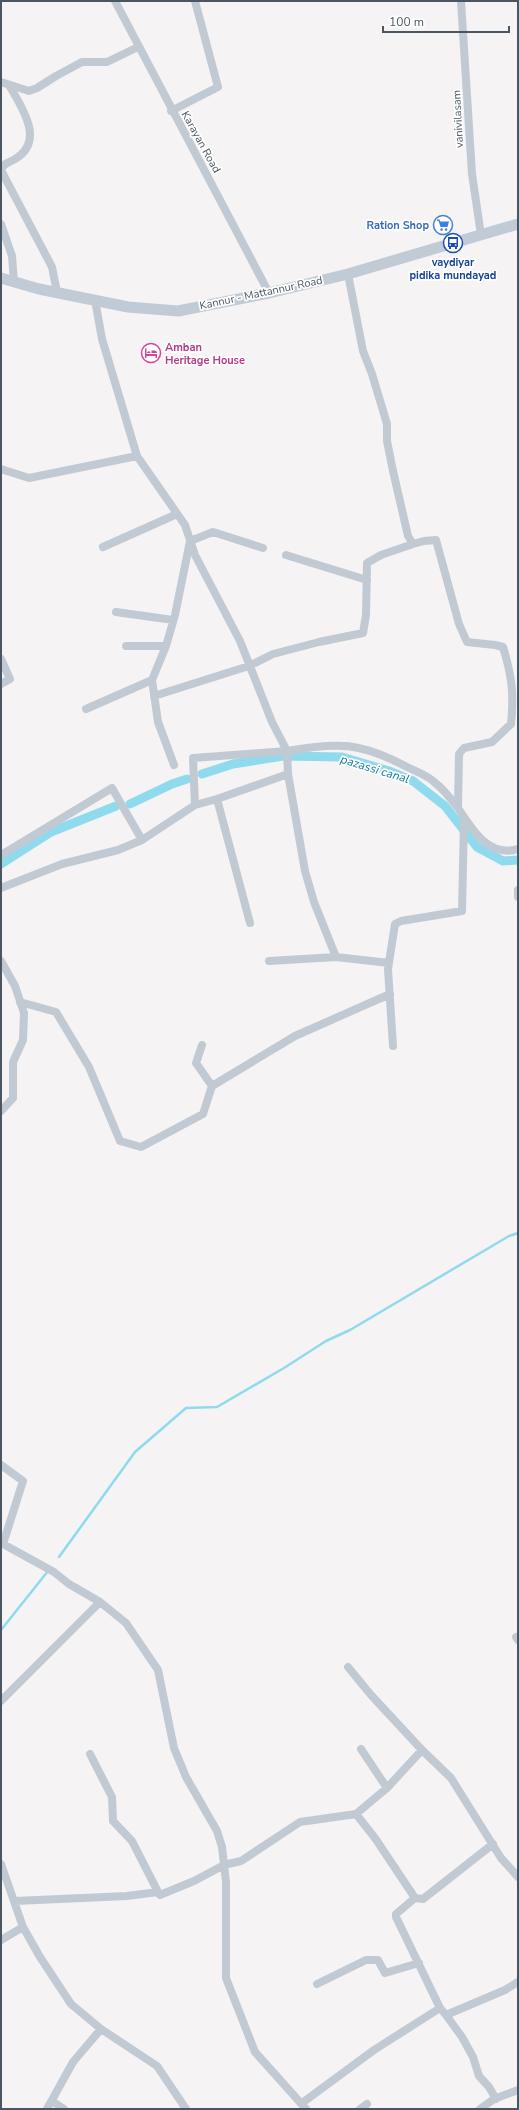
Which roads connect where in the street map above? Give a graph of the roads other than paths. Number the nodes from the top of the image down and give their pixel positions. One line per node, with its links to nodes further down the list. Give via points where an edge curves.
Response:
1 (114, 1): 4 (street, Karayan Road)
2 (195, 1): 6 (street, via 218,87)
3 (461, 1): 9 (street, vanivilasam, via 472,174)
4 (138, 47): 5 (street, via 107,62 82,62 29,91); 6 (street, Karayan Road)
5 (5, 84): 13 (street, via 31,126 28,145 24,152 17,159 5,163 1,170 52,267)
6 (171, 111): 14 (street, Karayan Road)
7 (1, 224): 12 (street, via 12,256)
8 (518, 224): 9 (main road, Kannur - Mattannur Road)
9 (480, 235): 10 (main road, Kannur - Mattannur Road)
10 (348, 274): 14 (main road, Kannur - Mattannur Road); 20 (street, via 363,351 386,424 399,500 408,536)
11 (1, 278): 12 (main road, Kannur - Mattannur Road)
12 (14, 282): 13 (main road, Kannur - Mattannur Road)
13 (57, 292): 15 (main road, Kannur - Mattannur Road)
14 (269, 293): 15 (main road, Kannur - Mattannur Road, via 178,311)
15 (95, 300): 16 (street, via 102,339)
16 (137, 456): 17 (street, via 29,478); 18 (street)
17 (1, 469)
18 (176, 514): 19 (street, via 185,525); 21 (street)
19 (190, 541): 22 (street, via 213,532); 26 (street); 30 (street, via 240,641)
20 (413, 544): 24 (street, via 367,562); 35 (street, via 424,540 436,540 459,624 467,642 503,647 511,673)
21 (103, 547)
22 (263, 548)
23 (286, 555): 24 (street)
24 (366, 580): 30 (street, via 363,633 273,654)
25 (116, 612): 26 (street)
26 (174, 620): 28 (street)
27 (126, 646): 28 (street)
28 (166, 646): 31 (street)
29 (1, 659): 32 (street, via 10,679)
30 (249, 666): 33 (street); 36 (street)
31 (152, 680): 33 (street); 34 (street)
32 (1, 684)
33 (154, 696): 37 (street, via 158,722)
34 (86, 709)
35 (515, 715): 41 (street, via 511,724 492,742 464,748 459,754)
36 (287, 751): 38 (street); 40 (street, via 193,758); 41 (street, via 322,745 353,746 375,751 433,781)
37 (174, 765)
38 (288, 774): 39 (street); 50 (street, via 305,871 314,902)
39 (217, 799): 40 (street); 49 (street)
40 (196, 805): 43 (street)
41 (458, 808): 42 (street)
42 (464, 821): 44 (street, via 483,842 498,850 512,851); 53 (street, via 462,911 395,924)
43 (142, 840): 45 (street, via 112,788); 46 (street, via 118,850 62,864)
44 (518, 848)
45 (1, 855)
46 (1, 888)
47 (518, 890): 48 (street)
48 (518, 897)
49 (250, 923)
50 (336, 957): 52 (street); 53 (street)
51 (1, 961): 55 (street)
52 (269, 961)
53 (389, 964): 54 (street)
54 (390, 994): 57 (street); 58 (street, via 295,1036)
55 (20, 1002): 58 (street, via 56,1012 89,1067 120,1141 141,1147 203,1114); 59 (street, via 24,1013 23,1040 13,1062 13,1098)
56 (202, 1045): 58 (street, via 196,1064)
57 (393, 1046)
58 (212, 1086)
59 (1, 1111)
60 (1, 1465): 61 (street, via 23,1481 3,1544 54,1572)
61 (100, 1602): 63 (street); 71 (street, via 126,1623 158,1670 174,1748 186,1777 217,1831)
62 (348, 1667): 65 (street)
63 (1, 1701)
64 (361, 1749): 67 (street)
65 (422, 1750): 67 (street); 69 (street, via 451,1778)
66 (90, 1754): 73 (street, via 112,1797 114,1821 132,1841)
67 (387, 1788): 68 (street)
68 (356, 1814): 71 (street, via 300,1822 241,1861); 74 (street)
69 (493, 1844): 72 (street, via 501,1858); 74 (street, via 423,1899)
70 (1, 1864): 75 (street)
71 (224, 1865): 73 (street, via 160,1895); 88 (street, via 226,1978 255,2052)
72 (518, 1877)
73 (158, 1892): 75 (street, via 127,1896)
74 (415, 1898): 78 (street, via 396,1914 396,1917)
75 (15, 1901): 76 (street)
76 (24, 1927): 77 (street); 83 (street, via 71,2004)
77 (1, 1940)
78 (419, 1963): 80 (street, via 385,1973 378,1960 366,1960); 81 (street)
79 (518, 1982): 82 (street)
80 (317, 1984)
81 (440, 2008): 82 (street); 88 (street, via 374,2050)
82 (446, 2015): 85 (street, via 473,2057 479,2076)
83 (101, 2029): 86 (street, via 72,2062); 92 (street, via 157,2066)
84 (518, 2090): 85 (street)
85 (496, 2099): 89 (street)
86 (52, 2101): 90 (street); 91 (street)
87 (367, 2104): 93 (street)
88 (304, 2106)
89 (483, 2108)
90 (47, 2109)
91 (64, 2109)
92 (186, 2109)
93 (360, 2109)

